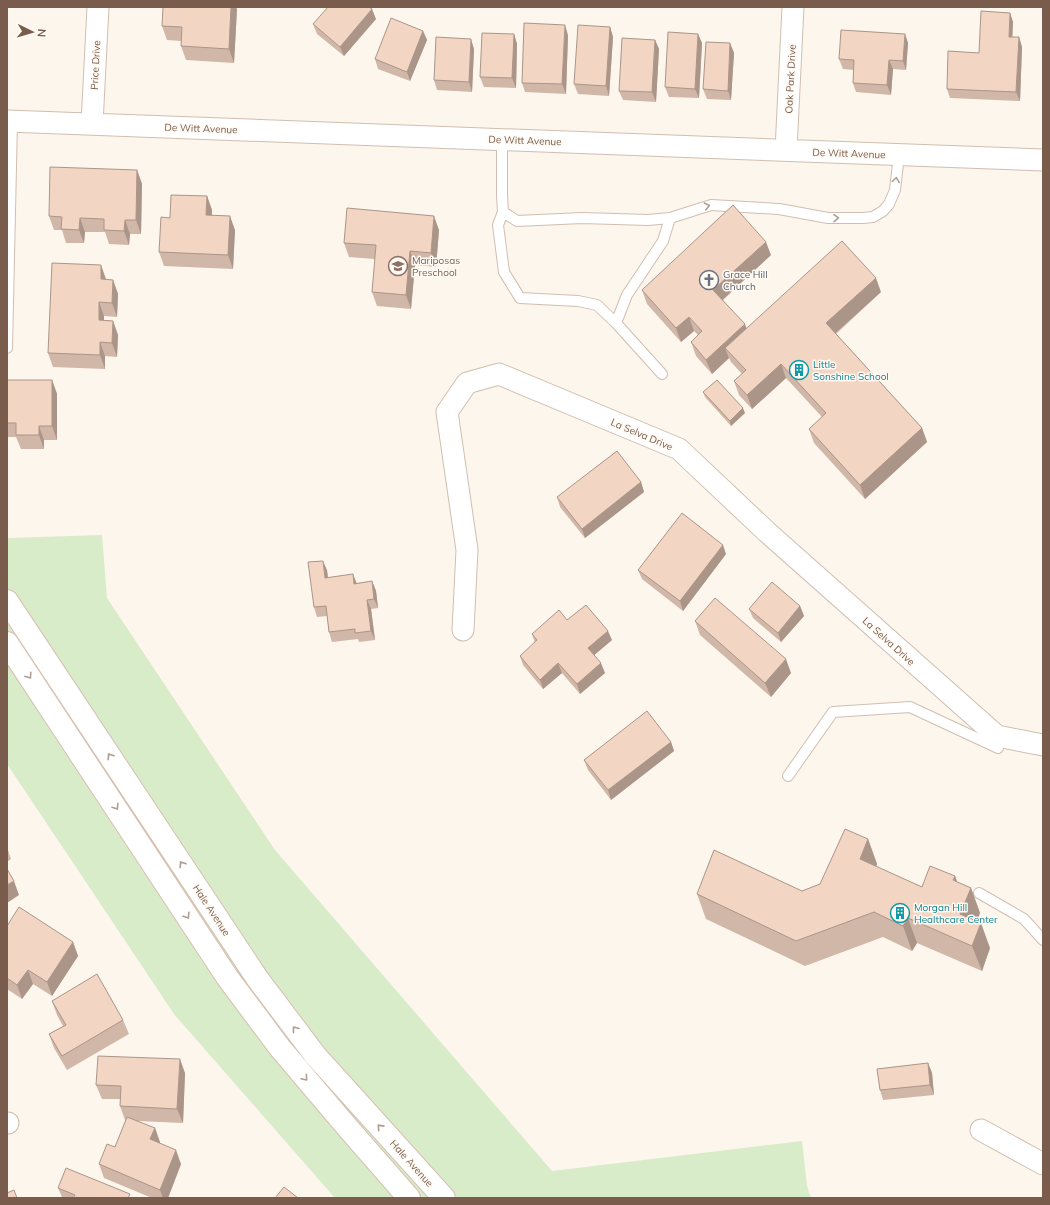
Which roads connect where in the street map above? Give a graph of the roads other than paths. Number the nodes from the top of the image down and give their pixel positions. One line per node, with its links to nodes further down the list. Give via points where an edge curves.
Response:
1 (98, 7): 4 (street, Price Drive)
2 (793, 7): 6 (street, Oak Park Drive)
3 (10, 121): 4 (street, De Witt Avenue); 12 (lane)
4 (92, 124): 5 (street, De Witt Avenue)
5 (502, 140): 6 (street, De Witt Avenue); 9 (lane)
6 (786, 150): 7 (street, De Witt Avenue)
7 (899, 155): 8 (street, De Witt Avenue); 10 (lane, one-way to 7, via 711,204 779,210 828,218 873,217 889,204 895,190)
8 (1043, 160)
9 (503, 212): 10 (lane, via 517,221); 11 (lane, via 498,225 504,272 520,298 578,301 598,305)
10 (670, 218): 11 (lane, via 663,241 627,295)
11 (616, 323): 13 (lane)
12 (7, 348)
13 (662, 374)
14 (7, 601): 25 (main road, Hale Avenue, one-way to 14, via 315,1055 257,978)
15 (463, 630): 17 (street, La Selva Drive, via 467,550 448,412 467,383 499,374 679,449 767,532 997,736)
16 (7, 643): 24 (main road, one-way to 24, via 227,977 280,1048)
17 (1043, 745)
18 (998, 748): 19 (lane, via 910,707 833,712)
19 (788, 776)
20 (979, 893): 21 (lane, via 1024,919)
21 (1043, 940)
22 (981, 1130): 23 (street)
23 (1043, 1164)
24 (409, 1198)
25 (444, 1198)

